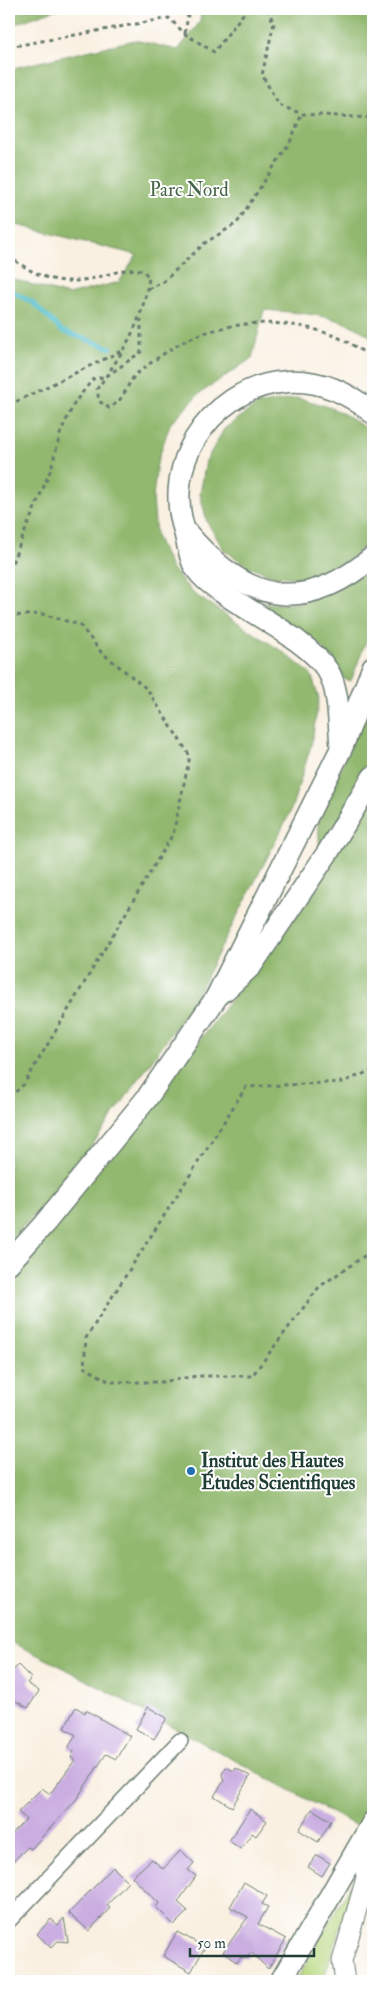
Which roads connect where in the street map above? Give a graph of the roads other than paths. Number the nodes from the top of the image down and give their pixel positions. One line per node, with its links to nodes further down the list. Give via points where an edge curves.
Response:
1 (373, 413): 2 (main road, via 330,386 300,380 270,383 234,398 206,421 186,454 178,488)
2 (184, 530): 3 (main road, via 219,567 258,590 283,595 306,593 330,585 355,572); 5 (main road, via 194,564 210,582 296,642 328,672)
3 (373, 557)
4 (373, 667): 5 (main road)
5 (342, 747): 7 (main road)
6 (373, 777): 7 (main road, via 328,852 251,966)
7 (216, 998): 8 (main road, via 147,1098)
8 (9, 1263)
9 (180, 1741): 11 (street)
10 (371, 1825): 12 (main road); 13 (street, via 364,1859 366,1878 342,1960)
11 (9, 1920)
12 (280, 1981)
13 (345, 1981)

